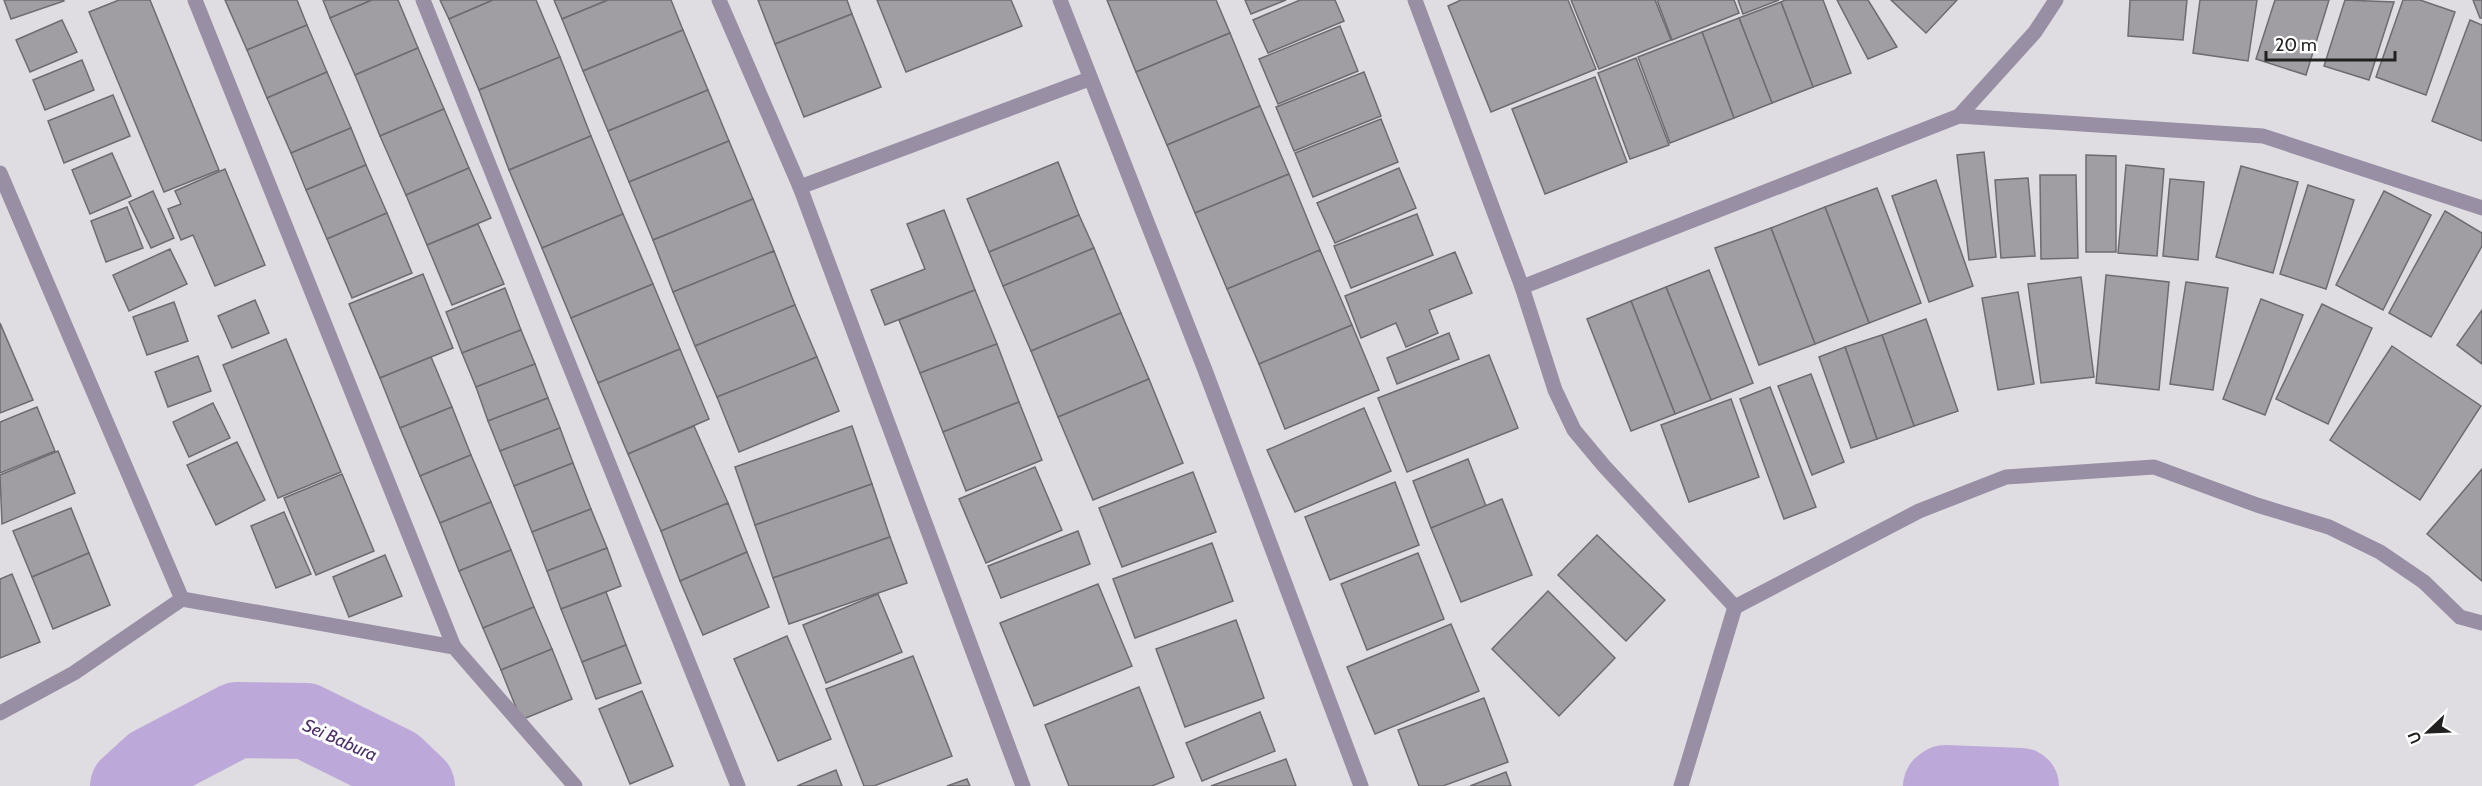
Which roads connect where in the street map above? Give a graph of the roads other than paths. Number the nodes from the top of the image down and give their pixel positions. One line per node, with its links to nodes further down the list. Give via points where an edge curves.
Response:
1 (195, 0): 16 (street)
2 (423, 0): 19 (street)
3 (719, 0): 10 (street)
4 (1060, 0): 7 (street)
5 (1415, 0): 12 (street)
6 (2056, 0): 8 (street, via 2035,32)
7 (1089, 79): 10 (street); 21 (street, via 1205,370)
8 (1959, 116): 11 (street, via 2263,136); 12 (street)
9 (0, 173): 13 (street)
10 (800, 187): 20 (street)
11 (2482, 208)
12 (1522, 287): 14 (street, via 1555,390 1574,430)
13 (182, 599): 16 (street); 17 (street, via 74,673)
14 (1734, 607): 15 (street, via 1919,511 2006,477 2154,467 2329,527 2380,552 2424,582 2460,617); 22 (street)
15 (2482, 623)
16 (454, 647): 18 (street)
17 (0, 713)
18 (575, 786)
19 (738, 786)
20 (1023, 786)
21 (1361, 786)
22 (1681, 786)

